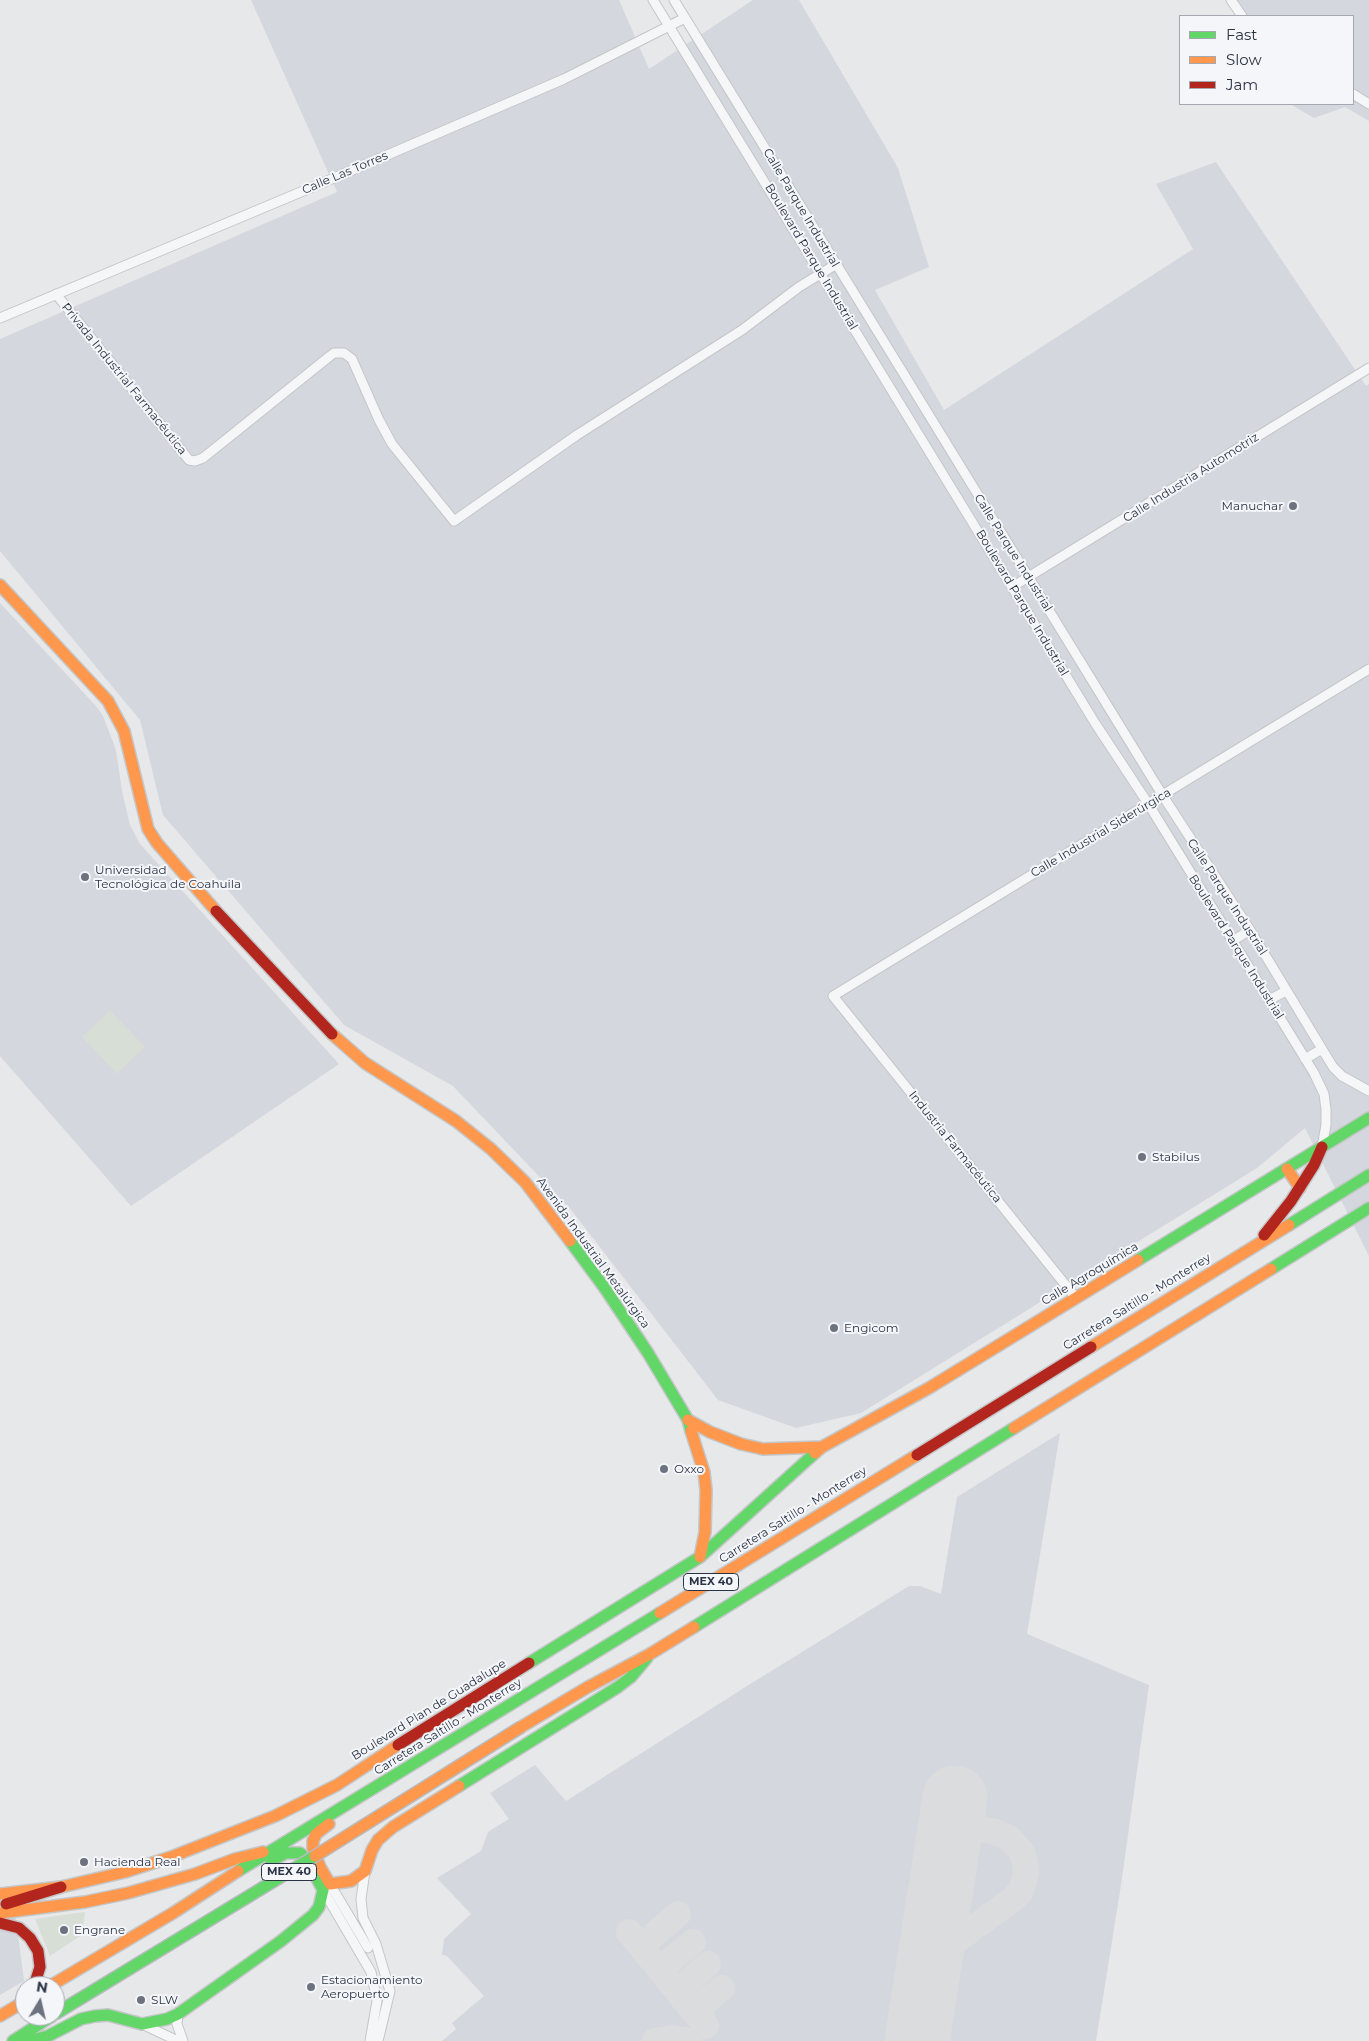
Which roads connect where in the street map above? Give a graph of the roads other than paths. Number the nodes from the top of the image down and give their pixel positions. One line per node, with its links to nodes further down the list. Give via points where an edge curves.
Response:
1 (653, 0): 6 (street)
2 (674, 0): 5 (street, Calle Parque Industrial)
3 (1231, 0): 4 (street)
4 (1241, 15)
5 (686, 18): 6 (street, Calle Las Torres); 9 (street, Calle Parque Industrial)
6 (670, 26): 10 (street, Boulevard Parque Industrial); 11 (street, Calle Las Torres, via 564,79)
7 (1354, 95): 8 (street)
8 (1369, 104)
9 (836, 265): 10 (street); 14 (street, Calle Parque Industrial)
10 (821, 274): 11 (street, Privada Industrial Farmacéutica, via 748,326 577,435 454,521 386,433 348,356 340,353 330,356 203,458 189,460); 16 (street, Boulevard Parque Industrial)
11 (56, 294): 12 (street, Calle Las Torres)
12 (0, 318)
13 (1369, 368): 14 (street, Calle Industria Automotriz)
14 (1028, 577): 16 (street, Calle Industria Automotriz); 18 (street, Calle Parque Industrial)
15 (0, 585): 36 (main road, Avenida Industrial Metalúrgica, via 114,710 124,732 148,829 157,843 229,926 338,1040 365,1063 456,1121 525,1182 607,1292)
16 (1012, 587): 19 (street, Boulevard Parque Industrial, via 1095,724)
17 (1369, 669): 18 (street, Calle Industrial Siderúrgica)
18 (1162, 796): 19 (street, Calle Industrial Siderúrgica); 20 (street, Calle Parque Industrial)
19 (1149, 805): 21 (street, Boulevard Parque Industrial); 23 (street, Calle Industrial Siderúrgica)
20 (1250, 930): 21 (street); 22 (street, Calle Parque Industrial)
21 (1234, 940): 24 (street, Boulevard Parque Industrial)
22 (1286, 991): 24 (street); 25 (street, Calle Parque Industrial)
23 (833, 996): 35 (street, Industria Farmacéutica)
24 (1269, 1000): 26 (street, Boulevard Parque Industrial)
25 (1322, 1049): 26 (street); 27 (street, Calle Parque Industrial, via 1342,1076)
26 (1305, 1059): 29 (street, Boulevard Parque Industrial, via 1324,1094 1326,1125)
27 (1369, 1091)
28 (1369, 1118): 29 (main road, Calle Agroquímica)
29 (1322, 1147): 30 (main road, Calle Agroquímica); 32 (main road)
30 (1287, 1169): 32 (main road); 35 (main road, Calle Agroquímica)
31 (1369, 1175): 34 (main road, Carretera Saltillo - Monterrey / MEX 40)
32 (1300, 1188): 34 (main road)
33 (1369, 1208): 39 (main road, MEX 40)
34 (1258, 1243): 40 (main road, Carretera Saltillo - Monterrey / MEX 40)
35 (1076, 1298): 37 (main road, Calle Agroquímica, via 929,1388)
36 (688, 1420): 37 (main road, via 741,1444 763,1449); 38 (main road, Avenida Industrial Metalúrgica, via 704,1472 706,1490 705,1532)
37 (822, 1447): 38 (main road, Boulevard Plan de Guadalupe)
38 (700, 1557): 43 (main road, Boulevard Plan de Guadalupe, via 337,1784 275,1816 171,1857)
39 (650, 1654): 42 (main road, via 618,1687 393,1827 378,1840); 54 (main road, MEX 40, bridge, via 521,1727)
40 (505, 1708): 41 (main road, Carretera Saltillo - Monterrey / MEX 40); 44 (main road, via 488,1726 316,1834 313,1849)
41 (271, 1850): 47 (main road, via 128,1893); 48 (main road, Carretera Saltillo - Monterrey / MEX 40)
42 (365, 1871): 44 (main road, via 352,1882); 64 (street, via 362,1918 376,1944 390,1991)
43 (60, 1887): 45 (main road, Boulevard Plan de Guadalupe); 46 (main road)
44 (326, 1887): 48 (main road, via 304,1856 286,1852 204,1903); 50 (street); 55 (main road, via 313,1916); 63 (street, via 371,1972 376,2001)
45 (0, 1894)
46 (0, 1905)
47 (0, 1913)
48 (173, 1913): 52 (main road, Carretera Saltillo - Monterrey / MEX 40)
49 (0, 1923): 51 (main road, via 18,1928 30,1938 38,1951 40,1967)
50 (368, 1948)
51 (37, 1976)
52 (65, 1977)
53 (15, 2007): 56 (main road)
54 (65, 2008)
55 (178, 2014): 57 (main road); 62 (street, via 177,2024)
56 (0, 2016)
57 (142, 2024): 60 (main road, via 108,2015 96,2016); 61 (street)
58 (36, 2026): 59 (main road, MEX 40)
59 (13, 2041)
60 (28, 2041)
61 (178, 2041)
62 (183, 2041)
63 (370, 2041)
64 (378, 2041)

